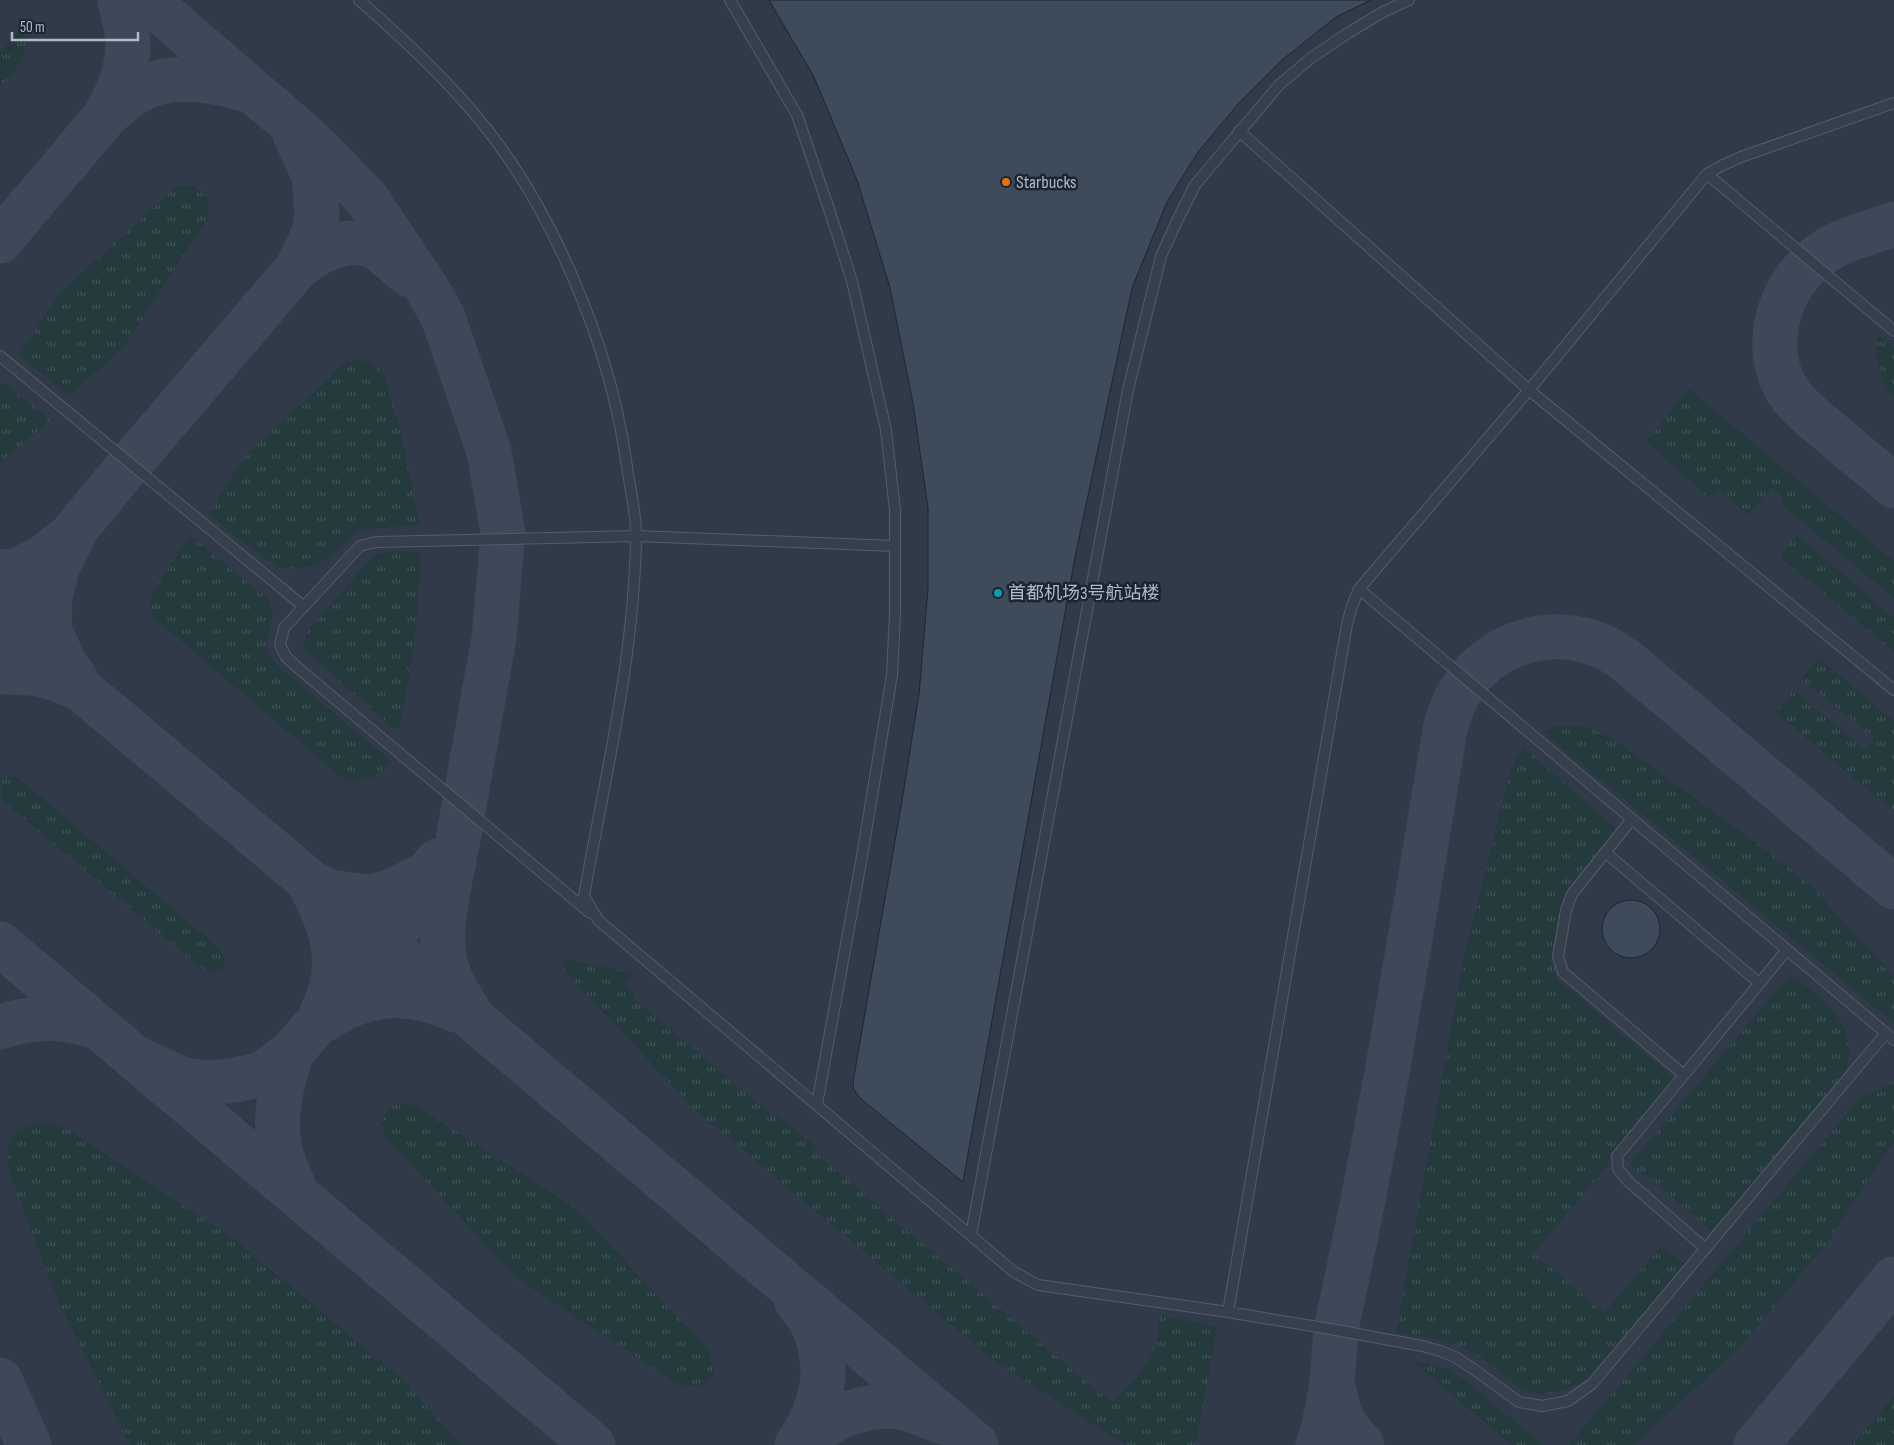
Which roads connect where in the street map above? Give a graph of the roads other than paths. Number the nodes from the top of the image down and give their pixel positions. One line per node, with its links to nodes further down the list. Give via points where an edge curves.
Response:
1 (359, 0): 10 (lane, via 413,48 473,112 522,179 565,258 597,341 620,421)
2 (730, 0): 11 (lane, via 797,115 852,281 886,430)
3 (1409, 0): 5 (lane, via 1383,12 1311,58 1279,85)
4 (1894, 103): 6 (lane, via 1741,158)
5 (1239, 131): 9 (lane); 24 (lane, via 1195,186 1178,219 1161,256 1144,320 1128,390)
6 (1707, 174): 7 (lane); 9 (lane)
7 (1894, 331)
8 (0, 356): 13 (lane)
9 (1529, 390): 12 (lane); 14 (lane)
10 (636, 536): 11 (lane); 13 (lane, via 376,542 360,546); 17 (lane, via 623,690 584,896)
11 (896, 546): 23 (lane, via 892,675)
12 (1359, 589): 15 (lane); 26 (lane, via 1348,624)
13 (303, 606): 17 (lane, via 284,628 280,645 286,657)
14 (1894, 690)
15 (1632, 819): 16 (lane); 18 (lane)
16 (1605, 852): 19 (lane); 22 (lane, via 1572,894 1566,910 1558,957 1563,972)
17 (598, 920): 23 (lane)
18 (1786, 951): 19 (lane); 20 (lane)
19 (1759, 983): 22 (lane)
20 (1886, 1033): 21 (lane); 25 (lane)
21 (1894, 1040)
22 (1684, 1075): 25 (lane, via 1617,1156 1618,1169)
23 (817, 1104): 24 (lane)
24 (971, 1235): 26 (lane, via 1014,1272 1038,1286)
25 (1706, 1249): 26 (lane, via 1592,1384 1568,1401 1542,1406 1518,1402 1472,1368 1440,1351)
26 (1228, 1312)

